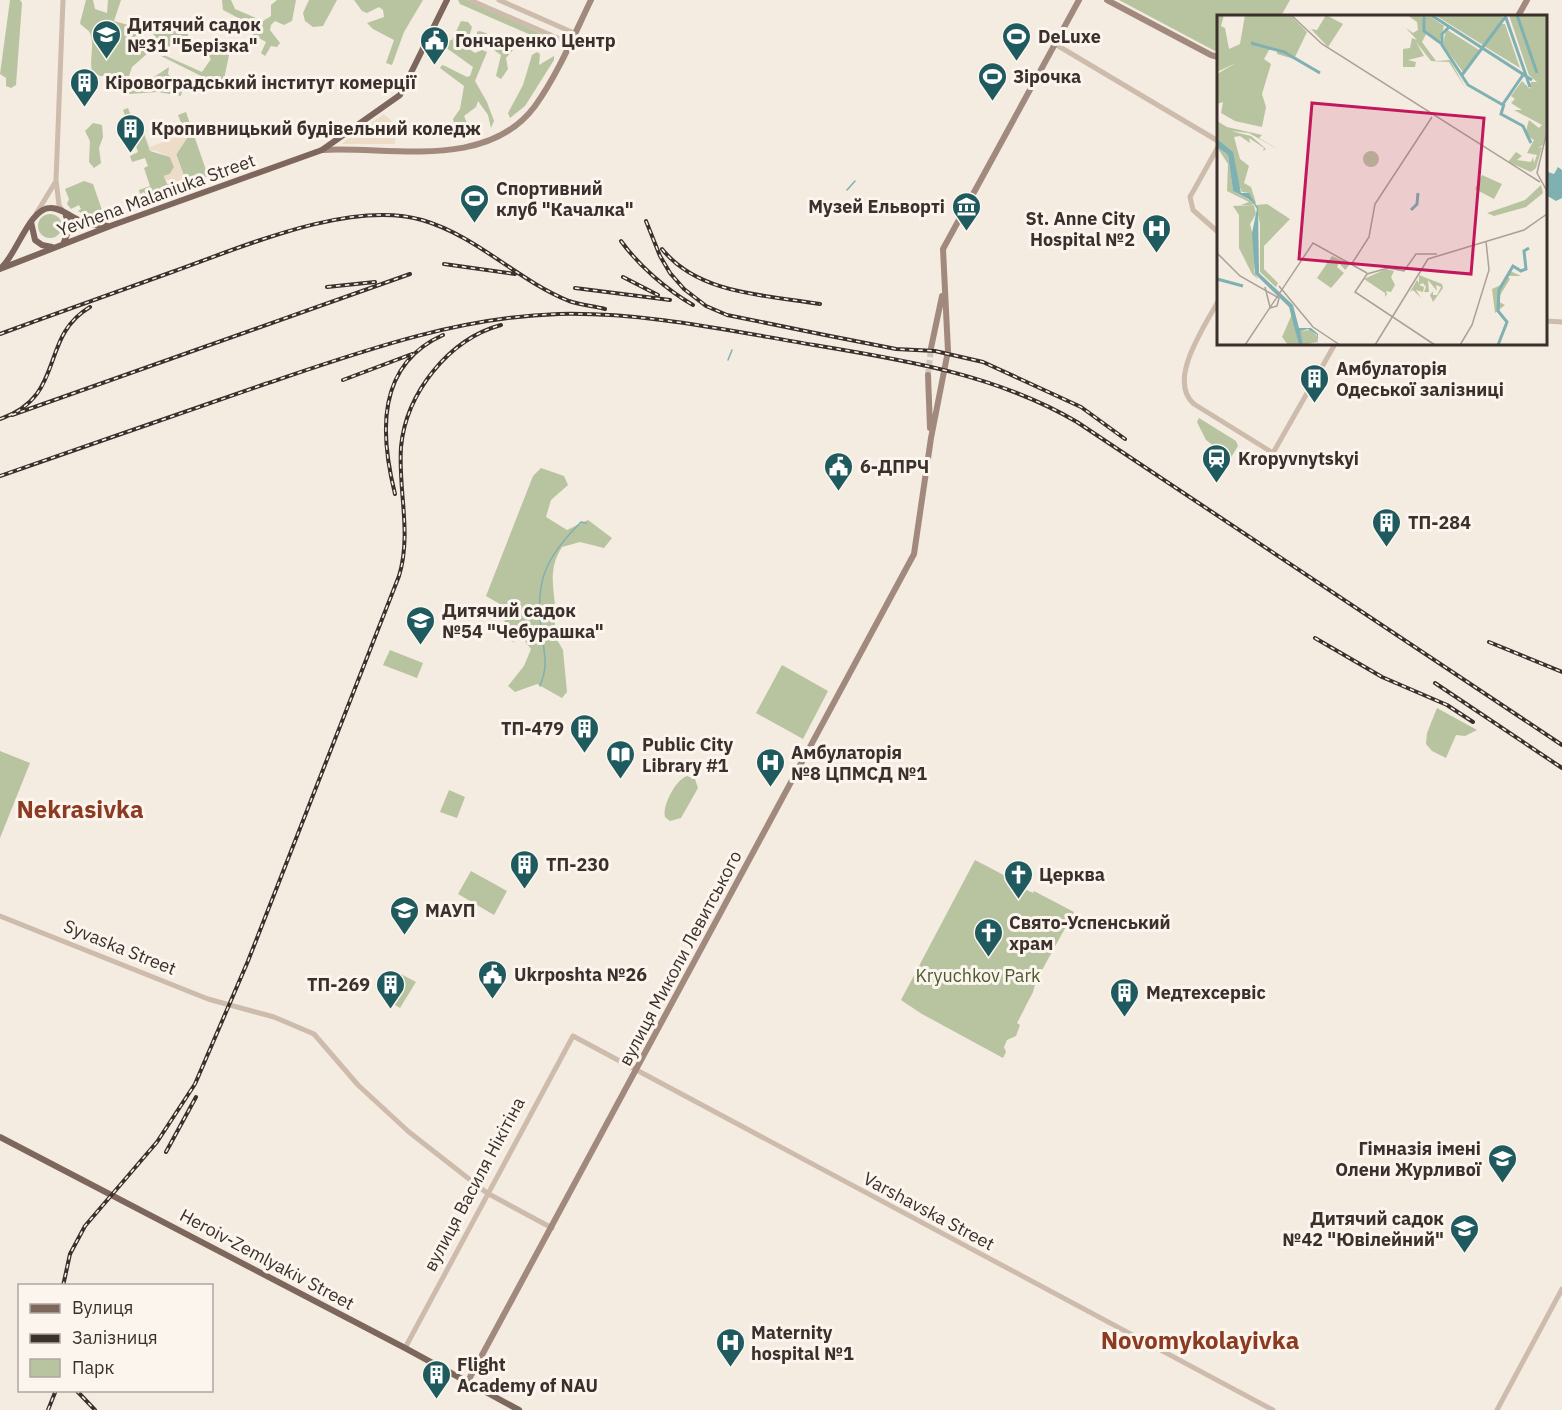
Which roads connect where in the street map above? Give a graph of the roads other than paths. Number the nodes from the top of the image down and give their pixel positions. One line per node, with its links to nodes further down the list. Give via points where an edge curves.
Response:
1 (63, 0): 17 (street)
2 (447, 0): 16 (main road, Yevhena Malaniuka Street, via 398,97)
3 (470, 0): 11 (street)
4 (499, 0): 10 (street)
5 (591, 0): 10 (main road)
6 (1079, 0): 12 (main road)
7 (1107, 0): 13 (main road)
8 (1527, 0): 9 (main road)
9 (1519, 15)
10 (574, 33): 11 (main road)
11 (569, 43): 16 (main road, via 534,108 486,142 437,150)
12 (1055, 44): 14 (street); 24 (main road, via 945,243)
13 (1216, 58)
14 (1217, 140)
15 (1217, 149): 21 (street, via 1190,197 1193,210)
16 (322, 150): 20 (main road, Yevhena Malaniuka Street)
17 (56, 180): 18 (street); 19 (street)
18 (64, 213): 19 (main road, via 50,208); 20 (main road, via 88,225); 22 (main road, via 70,232)
19 (34, 217): 22 (main road, via 31,228 35,240 46,247); 23 (main road)
20 (113, 225): 22 (main road, Yevhena Malaniuka Street)
21 (1217, 231)
22 (57, 246): 23 (main road, Yevhena Malaniuka Street)
23 (0, 269)
24 (944, 286): 29 (main road); 31 (main road, via 948,351)
25 (1217, 303): 28 (street, via 1185,368 1185,388 1194,404 1273,453)
26 (1547, 321): 27 (street)
27 (1562, 322)
28 (1334, 345)
29 (931, 348)
30 (928, 375): 31 (main road)
31 (931, 438): 34 (main road, вулиця Миколи Левитського, via 915,549)
32 (0, 916): 36 (street, Syvaska Street, via 314,1034 358,1085 409,1132)
33 (573, 1036): 34 (street, Varshavska Street); 36 (street, вулиця Василя Нікітіна)
34 (637, 1070): 37 (main road, вулиця Миколи Левитського); 42 (street, Varshavska Street)
35 (0, 1137): 39 (main road, Heroiv-Zemlyakiv Street)
36 (487, 1192): 37 (street, Syvaska Street); 39 (street, вулиця Василя Нікітіна)
37 (552, 1228): 40 (main road, вулиця Миколи Левитського)
38 (1562, 1289): 43 (street)
39 (405, 1348): 40 (main road, Heroiv-Zemlyakiv Street)
40 (468, 1381): 41 (main road, Heroiv-Zemlyakiv Street)
41 (519, 1410)
42 (1273, 1410)
43 (1497, 1410)

